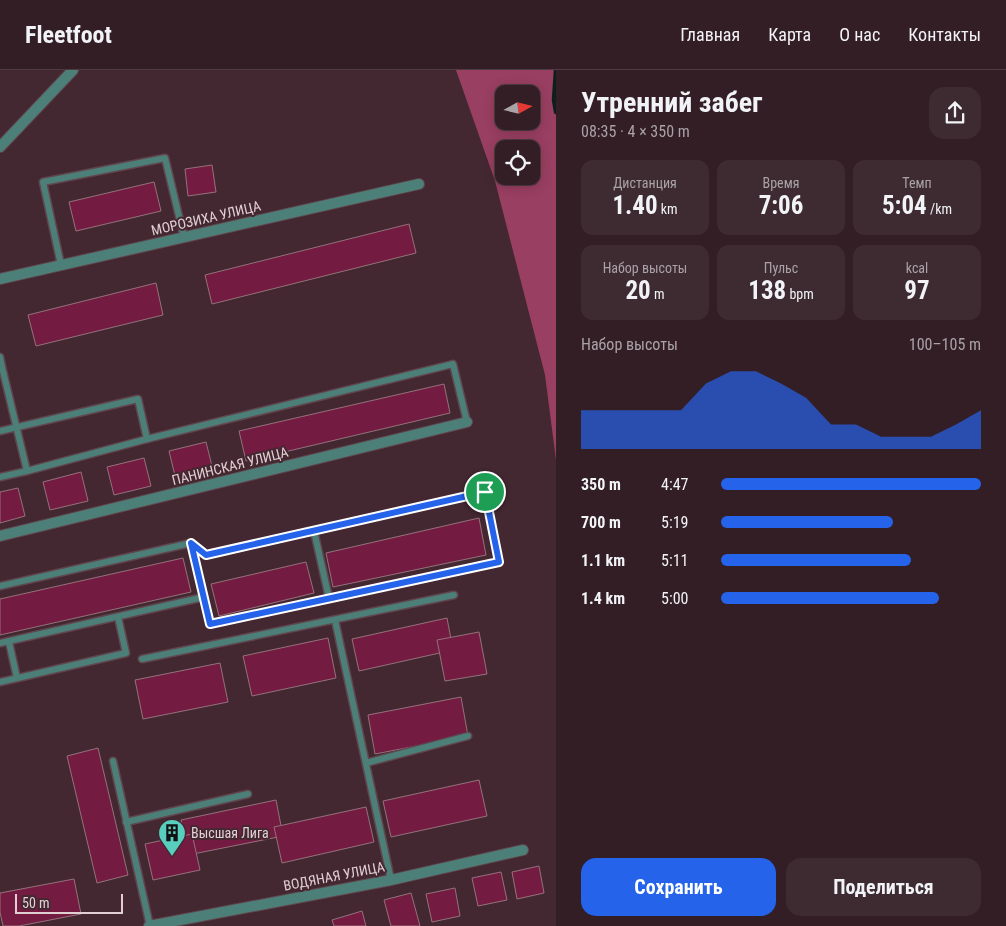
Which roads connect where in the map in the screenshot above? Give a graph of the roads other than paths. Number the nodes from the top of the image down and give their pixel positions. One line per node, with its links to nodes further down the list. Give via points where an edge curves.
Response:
1 (73, 70): 2 (street)
2 (0, 147)
3 (419, 184): 4 (street, МОРОЗИХА УЛИЦА)
4 (184, 237): 5 (street, МОРОЗИХА УЛИЦА); 5 (lane, via 165,158 43,182)
5 (61, 265): 6 (street, МОРОЗИХА УЛИЦА)
6 (0, 279)
7 (0, 356): 8 (lane)
8 (1, 368): 10 (lane)
9 (466, 422): 12 (lane, via 453,364); 16 (street, ПАНИНСКАЯ УЛИЦА)
10 (16, 427): 11 (lane); 12 (lane, via 138,399); 13 (lane)
11 (0, 431)
12 (147, 439): 13 (lane)
13 (27, 471): 14 (lane)
14 (0, 477)
15 (314, 530): 17 (lane, via 206,555); 21 (lane); 21 (lane, via 485,492 499,562)
16 (0, 536)
17 (191, 543): 18 (lane); 20 (lane)
18 (0, 586)
19 (454, 595): 23 (lane)
20 (204, 597): 21 (lane, via 210,624); 22 (lane)
21 (329, 598)
22 (118, 617): 24 (lane); 27 (lane, via 126,653)
23 (335, 620): 26 (lane); 31 (lane)
24 (9, 642): 25 (lane); 27 (lane)
25 (0, 644)
26 (142, 659)
27 (17, 678): 28 (lane)
28 (0, 682)
29 (468, 736): 31 (lane)
30 (113, 761): 33 (lane)
31 (366, 763): 35 (lane)
32 (248, 794): 33 (lane)
33 (126, 822): 37 (lane)
34 (523, 850): 35 (street, ВОДЯНАЯ УЛИЦА)
35 (391, 880): 36 (street, ВОДЯНАЯ УЛИЦА)
36 (171, 924): 37 (street, ВОДЯНАЯ УЛИЦА)
37 (150, 926)

